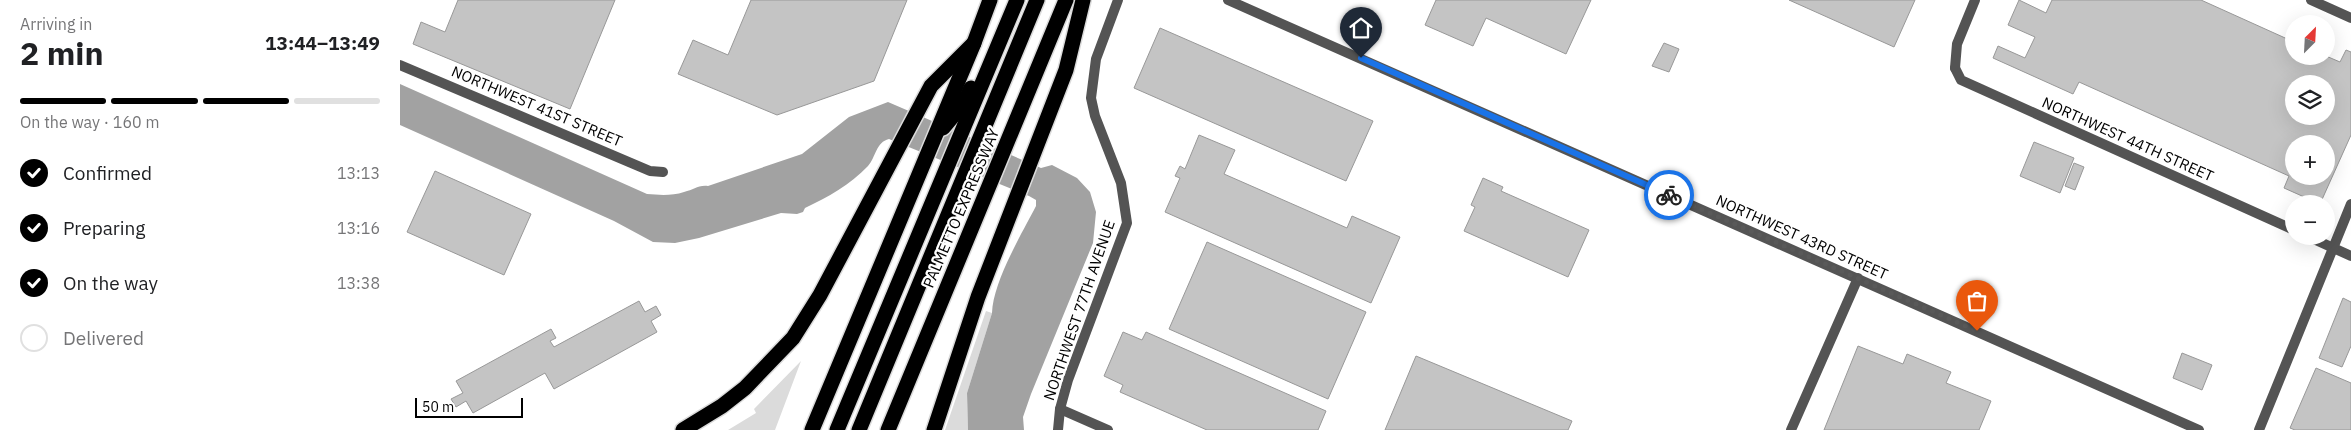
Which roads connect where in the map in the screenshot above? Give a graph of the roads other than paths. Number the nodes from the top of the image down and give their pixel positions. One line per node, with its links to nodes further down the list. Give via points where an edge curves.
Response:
1 (990, 0): 12 (highway)
2 (1011, 0): 14 (highway, via 964,103)
3 (1017, 0): 25 (highway)
4 (1037, 0): 26 (highway)
5 (1066, 0): 27 (highway, PALMETTO EXPRESSWAY)
6 (1083, 0): 28 (highway, via 1066,70 970,321)
7 (1118, 0): 22 (street, NORTHWEST 77TH AVENUE, via 1096,59 1090,98 1121,182 1127,223)
8 (1228, 0): 21 (street, NORTHWEST 43RD STREET)
9 (1975, 0): 17 (street, NORTHWEST 44TH STREET, via 1958,44 1955,68 1961,80)
10 (2311, 0): 11 (street)
11 (2351, 18)
12 (974, 43): 14 (highway); 23 (highway, via 931,86 820,295 793,338 745,388)
13 (400, 65): 15 (street, NORTHWEST 41ST STREET, via 650,171)
14 (943, 124): 24 (highway)
15 (663, 172)
16 (2351, 204): 19 (street)
17 (2285, 226)
18 (2326, 245): 19 (street)
19 (2332, 248): 20 (street); 33 (street)
20 (2351, 256)
21 (1858, 278): 31 (street); 32 (street, NORTHWEST 43RD STREET)
22 (1060, 409): 29 (street, NORTHWEST 77TH AVENUE); 30 (street)
23 (683, 430)
24 (812, 430)
25 (837, 430)
26 (859, 430)
27 (888, 430)
28 (934, 430)
29 (1058, 430)
30 (1108, 430)
31 (1791, 430)
32 (2199, 430)
33 (2259, 430)

